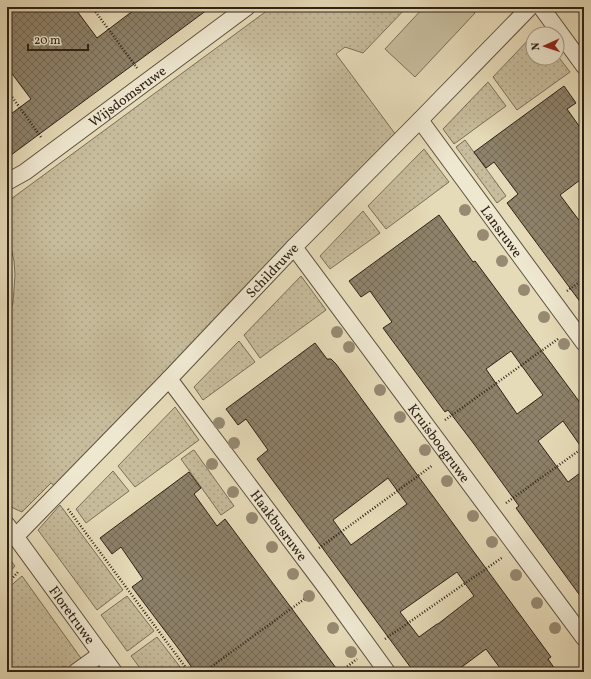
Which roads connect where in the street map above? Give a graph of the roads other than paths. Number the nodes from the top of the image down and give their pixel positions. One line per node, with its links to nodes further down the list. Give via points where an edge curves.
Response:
1 (247, 7): 6 (street, Wijsdomsruwe, via 25,172)
2 (530, 7): 5 (street, Schildruwe)
3 (541, 7): 4 (street)
4 (584, 66)
5 (420, 120): 7 (street, Schildruwe); 8 (street, Lansruwe)
6 (7, 182)
7 (294, 247): 9 (street, Schildruwe); 11 (street, Kruisboogruwe)
8 (584, 343)
9 (169, 379): 10 (street, Schildruwe, via 57,494); 15 (street, Haakbusruwe)
10 (11, 531): 12 (street, Floretruwe)
11 (584, 638)
12 (101, 654): 13 (street); 14 (street, Floretruwe)
13 (76, 672)
14 (114, 672)
15 (387, 672)

